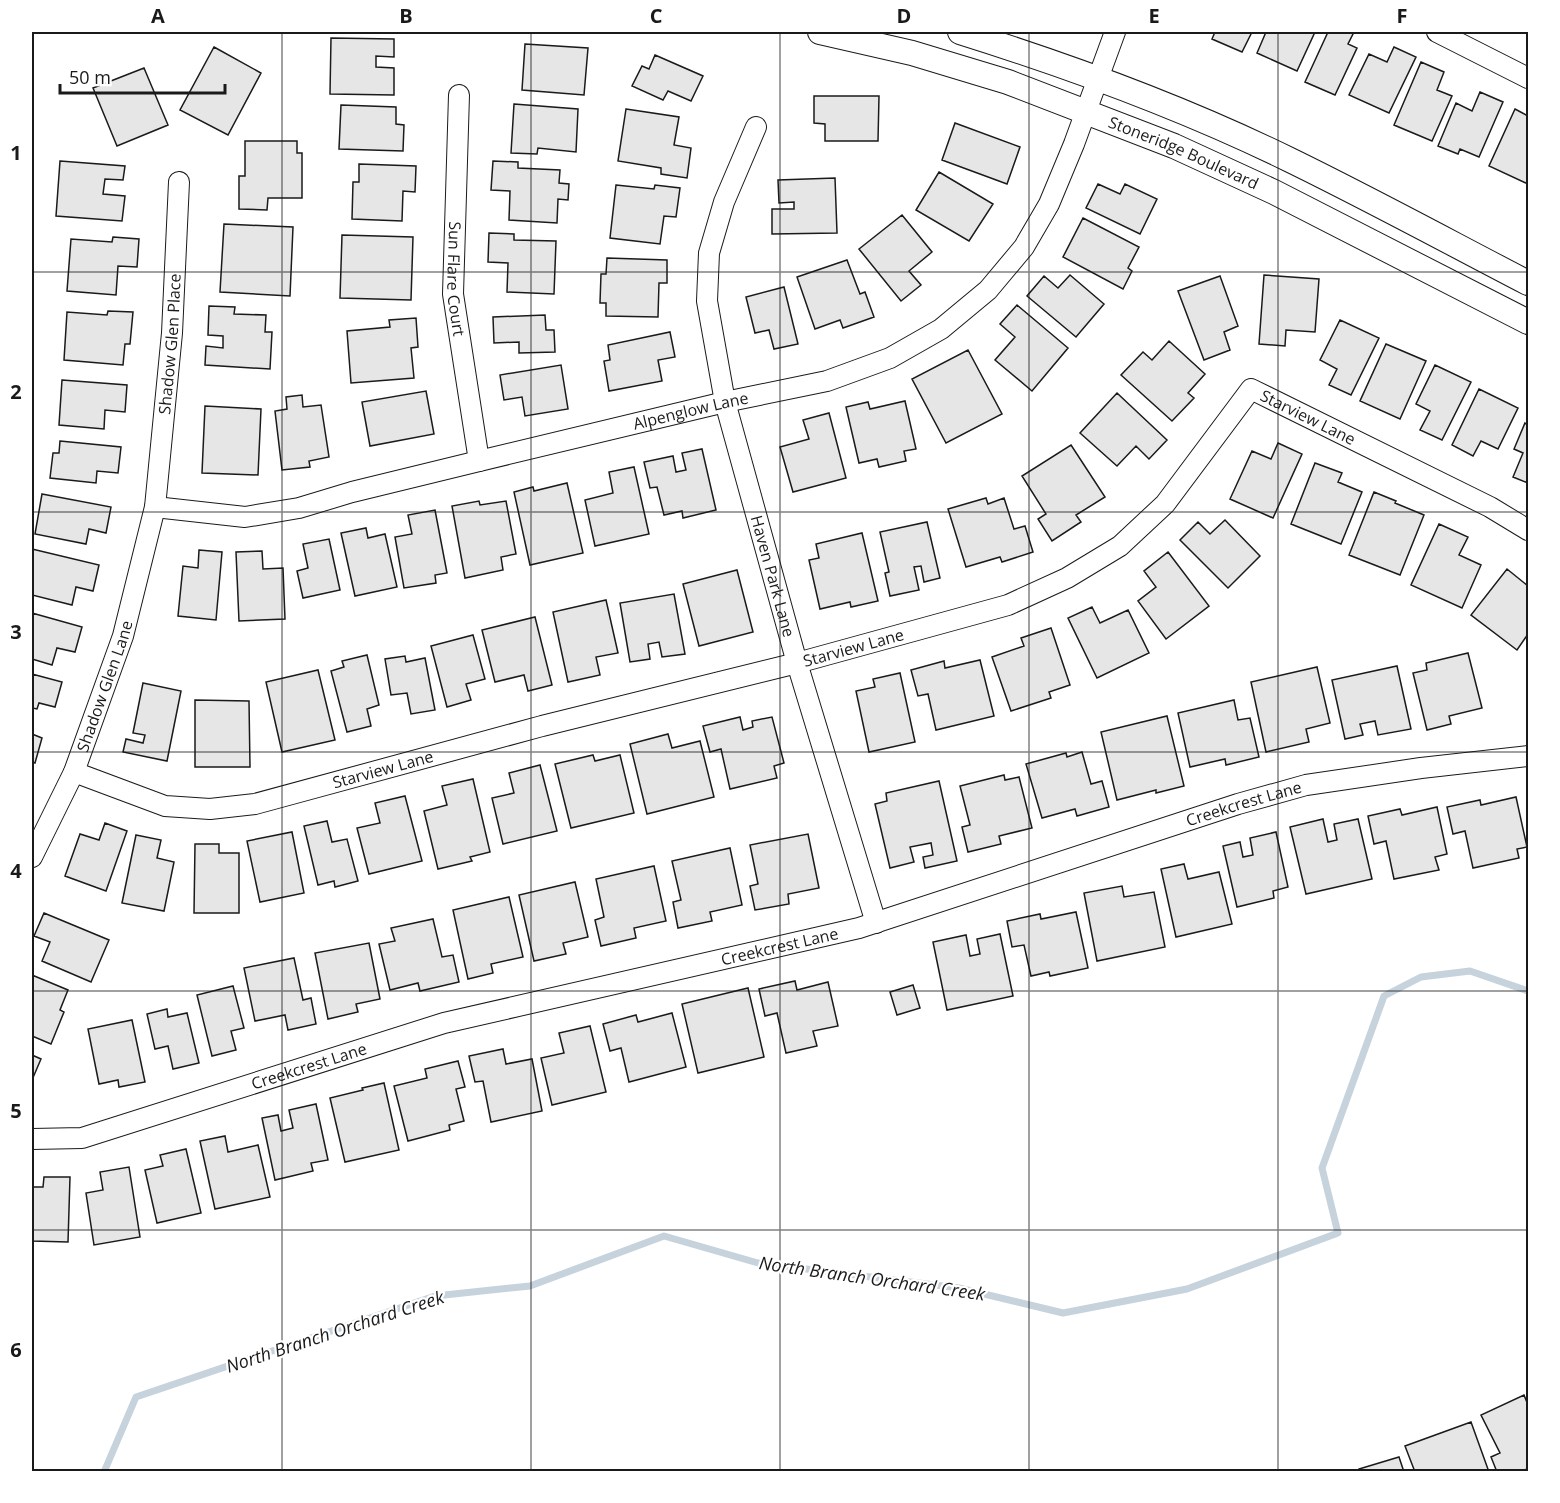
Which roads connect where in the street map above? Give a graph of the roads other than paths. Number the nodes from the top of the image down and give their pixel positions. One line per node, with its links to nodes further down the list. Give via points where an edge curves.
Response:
1 (820, 32): 7 (street, Stoneridge Boulevard, via 912,53 997,79)
2 (960, 32): 7 (street, Stoneridge Boulevard, via 1017,49)
3 (1115, 32): 7 (street, Alpenglow Lane)
4 (1437, 32): 5 (street)
5 (1528, 78)
6 (459, 95): 13 (street, Sun Flare Court, via 453,294)
7 (1092, 95): 10 (street, Stoneridge Boulevard, via 1182,111 1290,160); 11 (street, Stoneridge Boulevard, via 1174,146 1274,192); 12 (street, Alpenglow Lane, via 1049,204 1024,247 988,290 941,329 890,358 827,381)
8 (756, 127): 12 (street, Haven Park Lane, via 724,202 709,253 707,301)
9 (180, 182): 14 (street, Shadow Glen Place, via 172,333)
10 (1528, 283)
11 (1528, 322)
12 (725, 402): 13 (street, Alpenglow Lane); 16 (street, Haven Park Lane)
13 (479, 461): 14 (street, Alpenglow Lane, via 298,508 245,517)
14 (155, 507): 18 (street, Shadow Glen Lane, via 123,636)
15 (1528, 530): 16 (street, Starview Lane, via 1490,507 1251,389 1165,504 1120,546 1067,578 1008,605)
16 (797, 663): 18 (street, Starview Lane, via 542,726 255,804 210,809 165,806); 20 (street, Haven Park Lane)
17 (1528, 756): 20 (street, Creekcrest Lane, via 1306,785)
18 (74, 772): 19 (street, Shadow Glen Lane)
19 (32, 857)
20 (876, 922): 21 (street, Creekcrest Lane, via 444,1023 82,1138)
21 (32, 1139)

